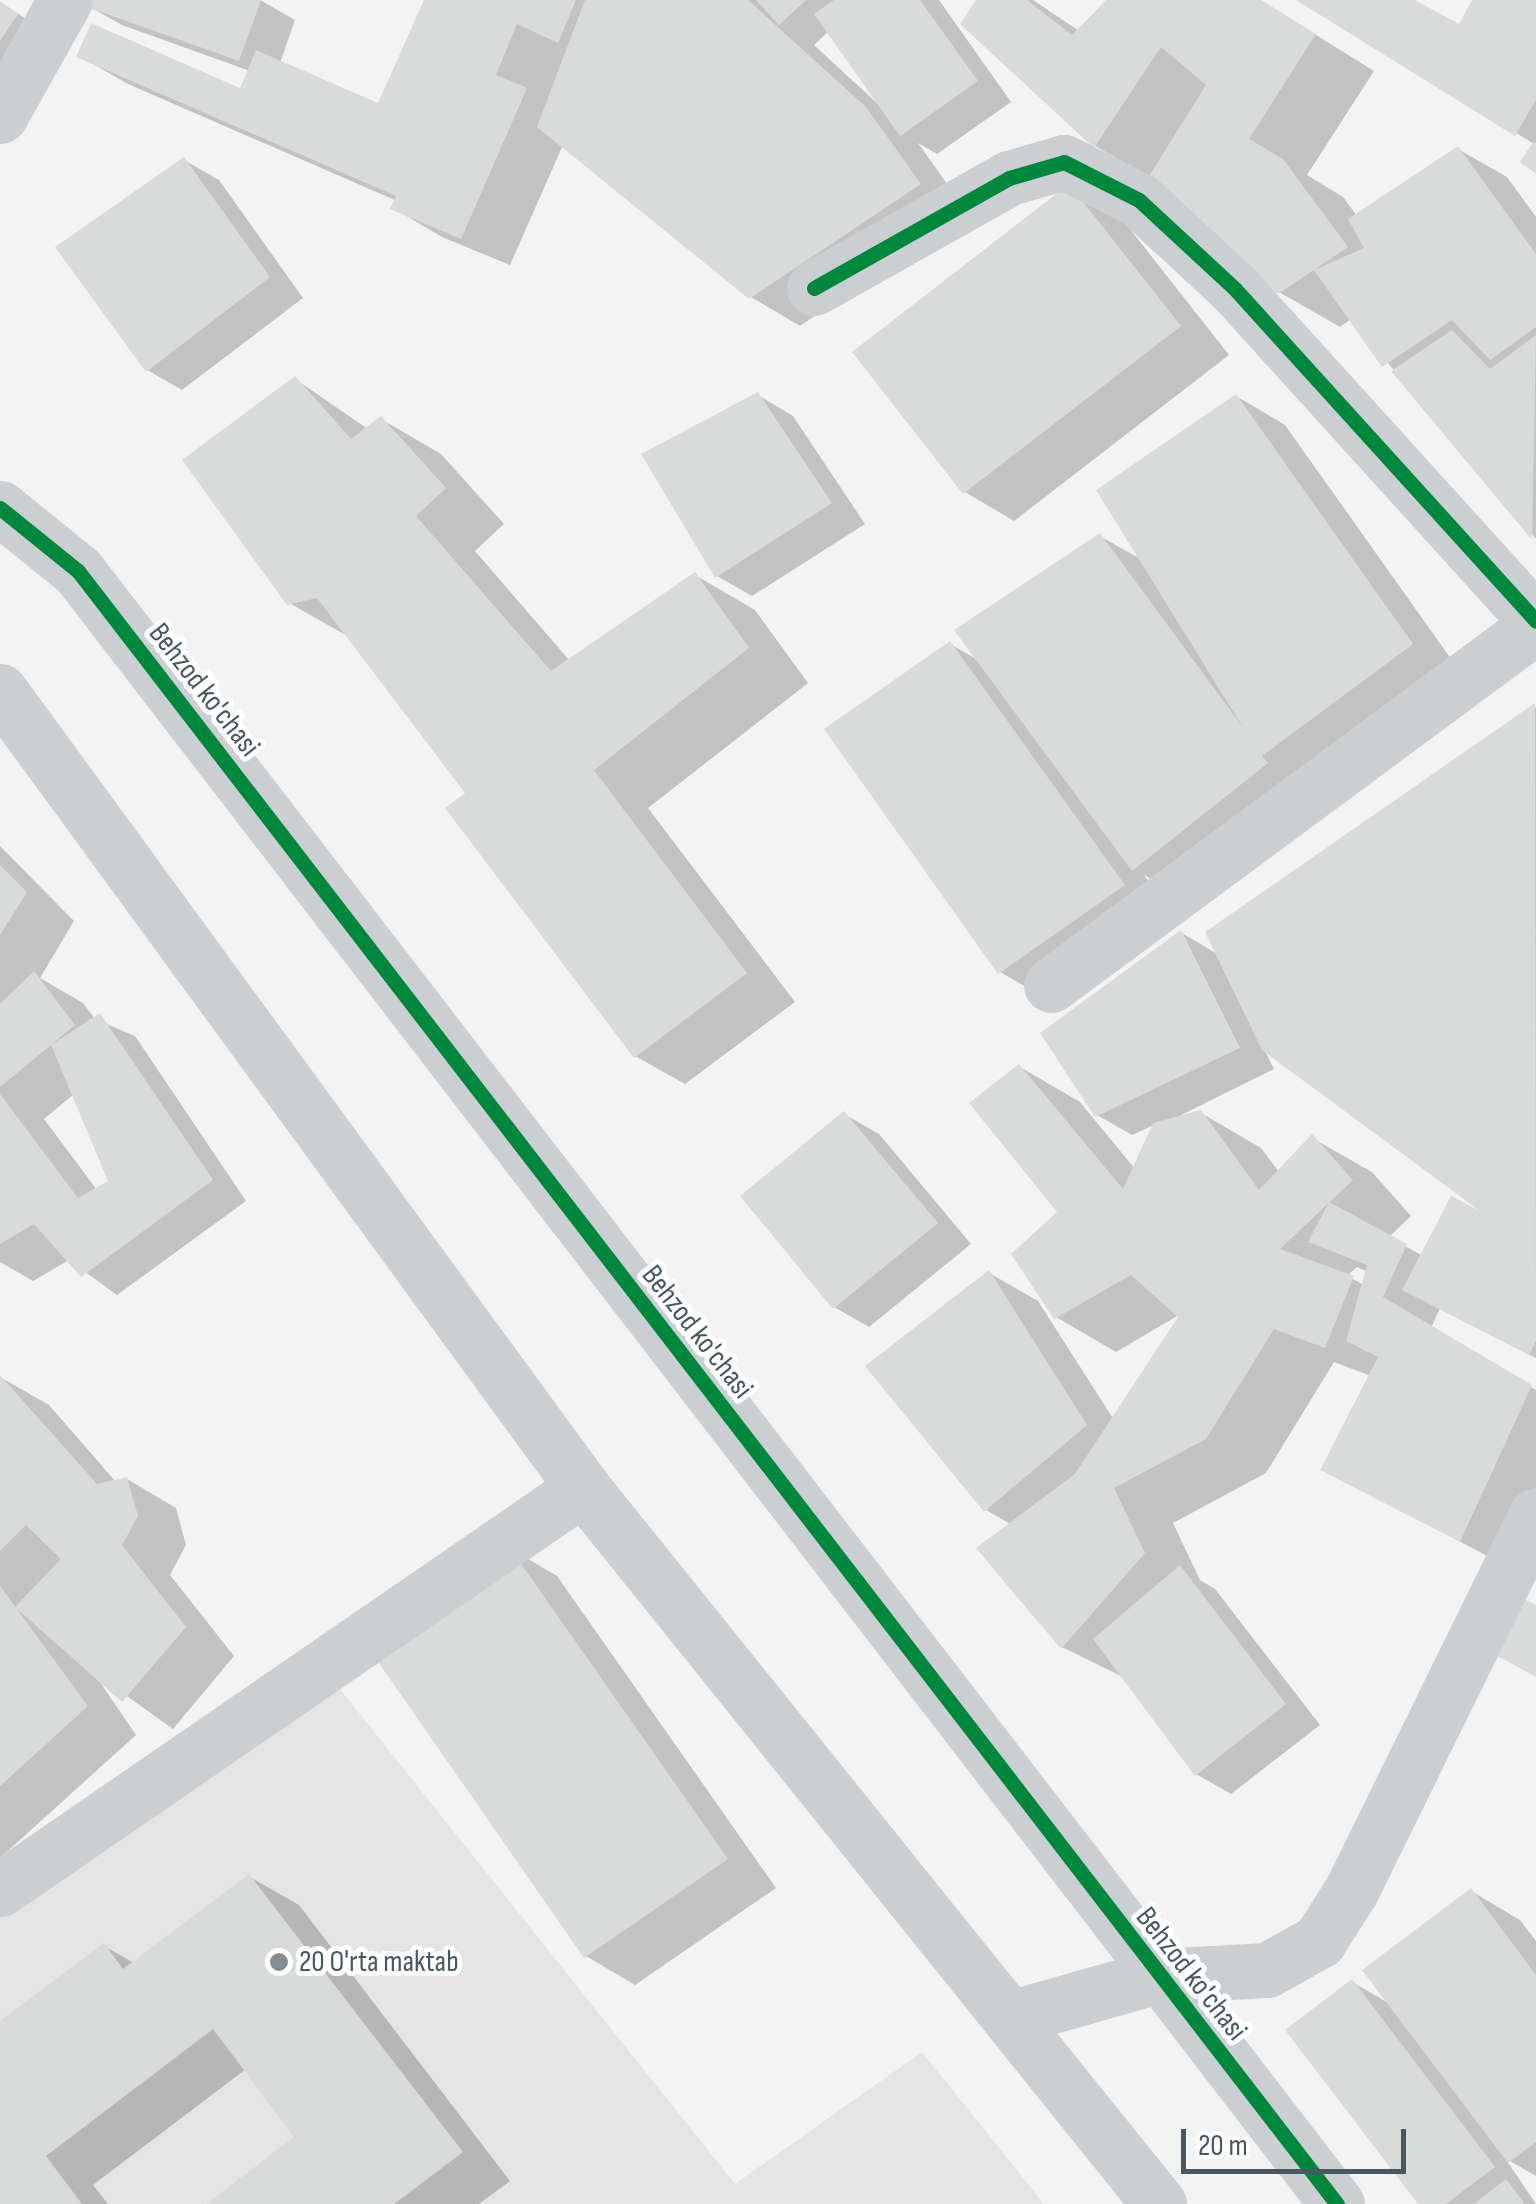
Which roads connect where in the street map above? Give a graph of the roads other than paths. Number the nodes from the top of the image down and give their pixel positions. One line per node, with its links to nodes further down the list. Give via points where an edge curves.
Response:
1 (66, 0): 2 (street)
2 (0, 116)
3 (814, 288): 5 (street, via 1008,178 1064,162 1140,200 1234,289)
4 (0, 508): 11 (street, Behzod ko'chasi, via 78,571)
5 (1536, 623): 7 (street)
6 (0, 691): 8 (street)
7 (1051, 985)
8 (583, 1488): 10 (street); 12 (street)
9 (1536, 1515): 11 (street, via 1351,1891 1319,1941 1267,1970)
10 (0, 1889)
11 (1158, 1976): 12 (street); 14 (street, Behzod ko'chasi)
12 (1010, 2018): 13 (street)
13 (1158, 2204)
14 (1337, 2204)

